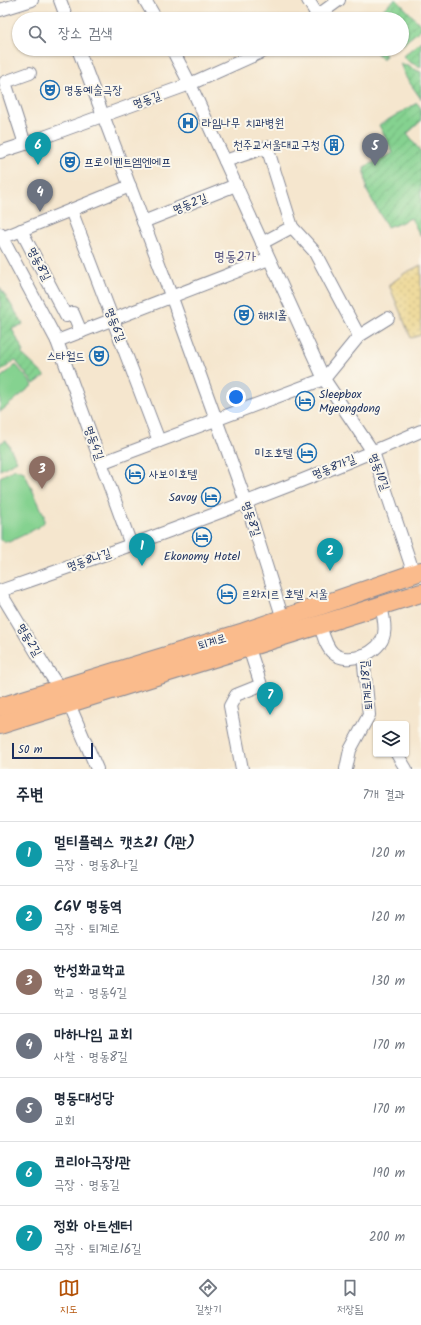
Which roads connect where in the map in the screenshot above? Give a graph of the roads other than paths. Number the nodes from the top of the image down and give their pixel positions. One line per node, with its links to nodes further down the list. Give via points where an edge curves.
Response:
1 (32, 0): 6 (street)
2 (60, 0): 7 (street)
3 (145, 0): 8 (street)
4 (308, 0): 9 (street)
5 (339, 0): 10 (street)
6 (0, 10)
7 (64, 12)
8 (152, 12)
9 (314, 12)
10 (323, 12)
11 (81, 56): 16 (street)
12 (176, 56): 15 (street, 명동10길)
13 (252, 56): 15 (street, 명동길)
14 (30, 73): 17 (street, via 5,82)
15 (190, 84): 16 (street, 명동길); 19 (street, 명동10길)
16 (103, 116): 17 (street, 명동길); 21 (street, 명동8길)
17 (25, 144): 18 (street, 명동길)
18 (0, 152)
19 (225, 161): 20 (street, 명동10길); 24 (street, via 267,147)
20 (236, 185): 23 (street, 명동2길); 27 (street, 명동10길)
21 (130, 186): 22 (street); 23 (street, 명동8길)
22 (71, 210): 25 (street); 31 (street, 명동6길)
23 (143, 222): 29 (street, 명동8길)
24 (292, 227): 27 (street); 33 (street, via 314,251)
25 (21, 230): 26 (street); 32 (street, 명동8길, via 66,316 73,313)
26 (1, 236): 34 (street, 명동4길)
27 (262, 243): 28 (street, 명동10길)
28 (269, 259): 29 (street); 35 (street, 명동10길)
29 (172, 298): 31 (street); 36 (street, 명동8길)
30 (388, 318): 33 (street)
31 (113, 320): 32 (street); 38 (street, 명동6길)
32 (81, 332): 34 (street)
33 (359, 336): 35 (street)
34 (58, 341): 40 (street, 명동4길)
35 (324, 379): 36 (street); 39 (street, 명동10길)
36 (216, 420): 38 (street); 41 (street, 명동8길)
37 (421, 431): 39 (street, 명동8가길)
38 (158, 442): 40 (street)
39 (373, 452): 41 (street, 명동8가길); 43 (street, 명동10길)
40 (101, 463): 42 (street, 명동4길)
41 (246, 502): 42 (street, 명동8나길); 47 (street, 명동8길)
42 (131, 545): 44 (street, 명동8나길)
43 (418, 573): 47 (main road, 퇴계로)
44 (0, 591): 51 (street, 명동2길)
45 (421, 593): 46 (main road, 퇴계로)
46 (381, 606): 48 (main road, 퇴계로); 50 (street, 퇴계로18길, via 384,634 380,644 373,651)
47 (284, 619): 51 (main road, 퇴계로)
48 (320, 625): 49 (main road, 퇴계로); 50 (street, via 326,643 337,656)
49 (248, 648): 51 (main road, 퇴계로); 57 (street, via 261,685 236,694 230,706)
50 (363, 655): 53 (street, 퇴계로18길)
51 (64, 696): 52 (main road, 퇴계로); 54 (main road, 퇴계로); 56 (street, 명동2길)
52 (0, 707)
53 (373, 720): 58 (street, 퇴계로18길, via 350,750)
54 (0, 725)
55 (399, 757): 59 (street)
56 (97, 769)
57 (242, 769)
58 (346, 769)
59 (406, 769)

